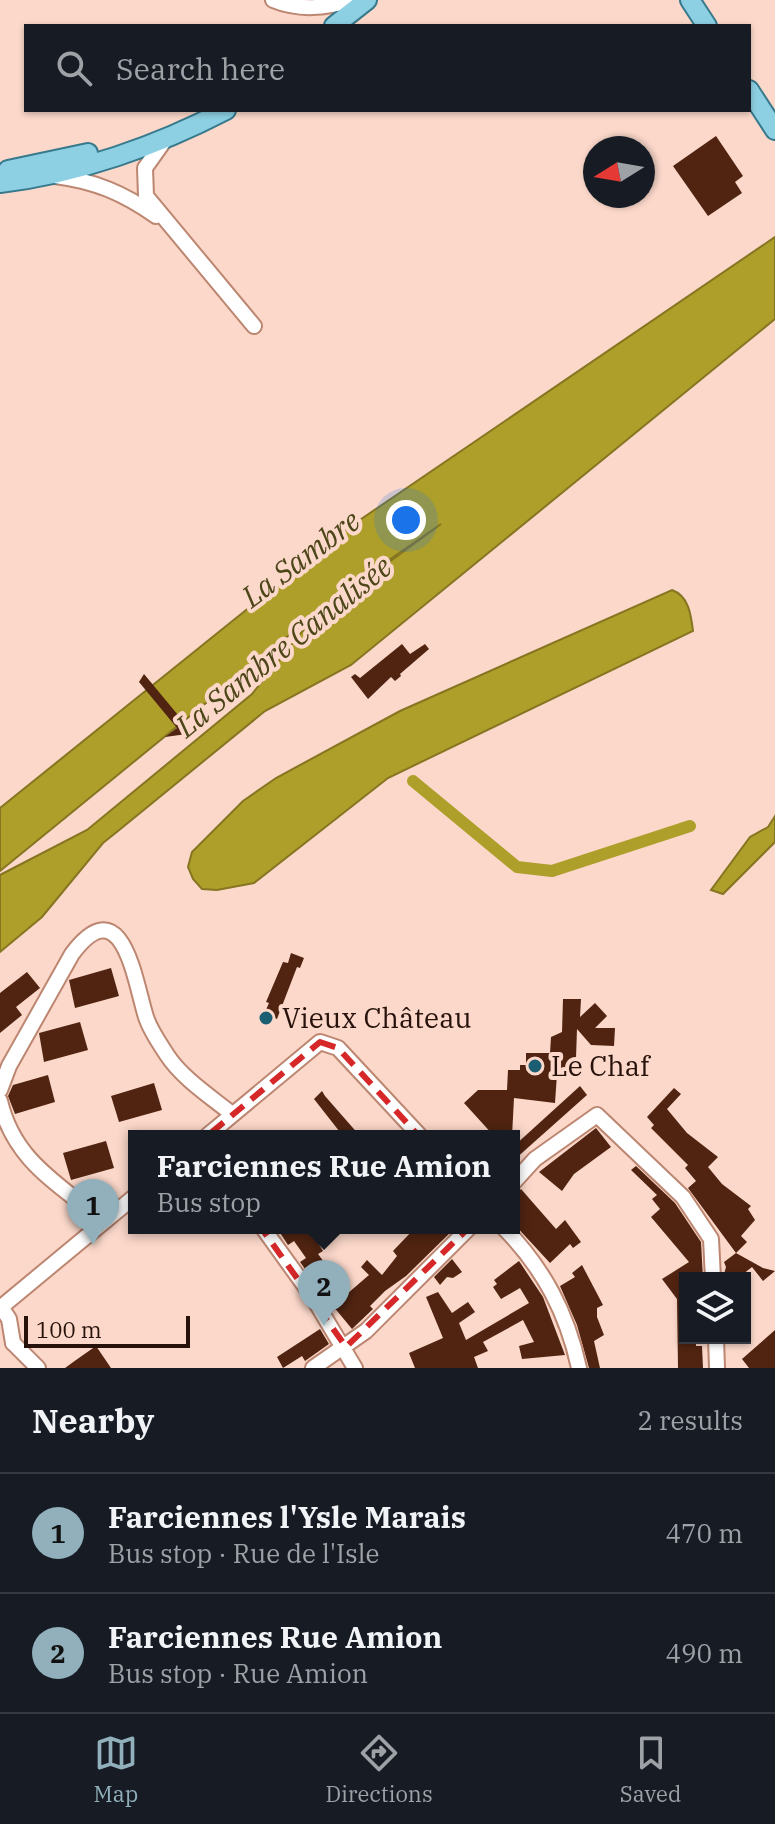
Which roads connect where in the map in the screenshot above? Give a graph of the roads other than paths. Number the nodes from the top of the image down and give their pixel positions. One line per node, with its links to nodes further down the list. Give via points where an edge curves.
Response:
1 (273, 0): 2 (street, via 321,8)
2 (352, 0)
3 (367, 0): 6 (main road)
4 (383, 0): 7 (main road)
5 (690, 0): 8 (main road)
6 (337, 24)
7 (353, 24)
8 (706, 24)
9 (751, 93): 12 (main road)
10 (198, 112): 14 (main road, via 110,147)
11 (222, 112): 13 (main road)
12 (775, 130)
13 (167, 137): 15 (main road); 17 (street, via 148,162 144,183 146,196)
14 (0, 171)
15 (54, 176): 16 (main road); 17 (street, via 121,192)
16 (0, 183)
17 (168, 225): 18 (street)
18 (254, 326)
19 (0, 1090): 21 (street, via 72,954 96,931 122,941 147,1021 169,1059)
20 (0, 1101): 26 (street, via 14,1142)
21 (232, 1114): 22 (street); 23 (street, via 320,1042 338,1048)
22 (214, 1130)
23 (414, 1130)
24 (520, 1175): 30 (street, via 597,1115 683,1197 711,1239)
25 (128, 1202): 26 (street)
26 (103, 1221): 31 (street)
27 (267, 1234): 34 (street)
28 (463, 1234): 34 (street)
29 (509, 1234): 38 (street, via 565,1313)
30 (713, 1272)
31 (0, 1307): 32 (street, via 9,1319)
32 (6, 1344): 35 (street)
33 (716, 1344): 39 (street)
34 (346, 1347): 36 (street); 37 (street)
35 (38, 1368)
36 (313, 1368)
37 (355, 1368)
38 (579, 1368)
39 (717, 1368)

